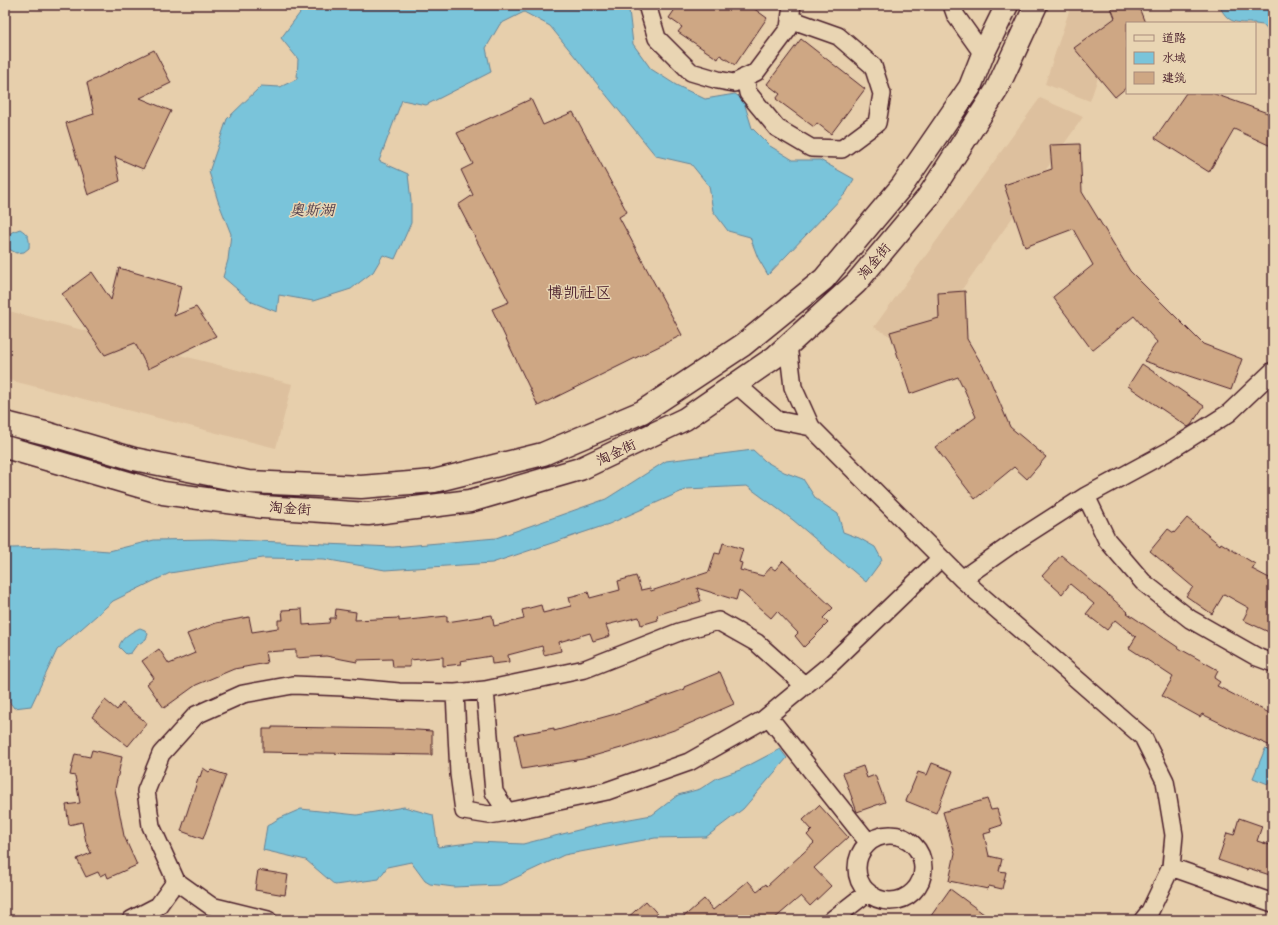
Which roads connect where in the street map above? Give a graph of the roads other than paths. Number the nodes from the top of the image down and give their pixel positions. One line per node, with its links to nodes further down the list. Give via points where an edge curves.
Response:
1 (646, 5): 7 (street, via 657,38 691,72 734,83)
2 (952, 5): 6 (street, via 956,16)
3 (1007, 5): 6 (street, 淘金街)
4 (1036, 5): 9 (street, 淘金街, via 996,91 928,197 856,283)
5 (791, 12): 7 (street, via 789,28 756,72); 7 (street, via 838,36 873,66 882,94 877,123 842,150 811,148 777,128 748,93)
6 (983, 54): 8 (street, 淘金街, via 970,87 902,186 824,279)
7 (745, 77)
8 (743, 345): 10 (street); 16 (street, 淘金街, via 642,412 543,454 434,481 361,487 248,482)
9 (788, 345): 10 (street, 淘金街); 14 (street, via 793,387)
10 (758, 368): 12 (street, 淘金街)
11 (1273, 371): 18 (street, via 1229,413 1169,451)
12 (736, 384): 14 (street, via 777,420); 17 (street, 淘金街, via 685,418 580,469 470,501 368,514 263,506 170,494)
13 (5, 423): 16 (street, 淘金街)
14 (811, 427): 19 (street)
15 (5, 447): 17 (street, 淘金街)
16 (114, 453): 17 (street)
17 (109, 477)
18 (1086, 496): 20 (street); 21 (street, via 1107,540 1143,582 1190,619 1257,657)
19 (941, 558): 20 (street); 22 (street, via 832,664)
20 (962, 579): 28 (street, via 1143,737 1165,781 1174,835)
21 (1273, 663)
22 (805, 686): 23 (street, via 757,643 718,621 679,632 585,669); 25 (street)
23 (485, 690): 24 (street); 26 (street, via 494,792)
24 (455, 693): 26 (street, via 459,774 464,812 489,815); 29 (street, via 293,685 243,694 196,715 161,754 146,791 151,826)
25 (768, 716): 26 (street, via 689,762 607,791); 27 (street)
26 (507, 812)
27 (868, 842): 30 (street, via 857,862 861,884); 30 (street, via 888,834 909,840 916,847 923,867 922,878 917,887 910,895 900,900 889,901)
28 (1171, 867): 31 (street); 35 (street)
29 (176, 881): 32 (street, via 158,906); 33 (street, via 212,906)
30 (868, 892): 34 (street)
31 (1273, 903)
32 (131, 920)
33 (268, 920)
34 (832, 920)
35 (1143, 920)

